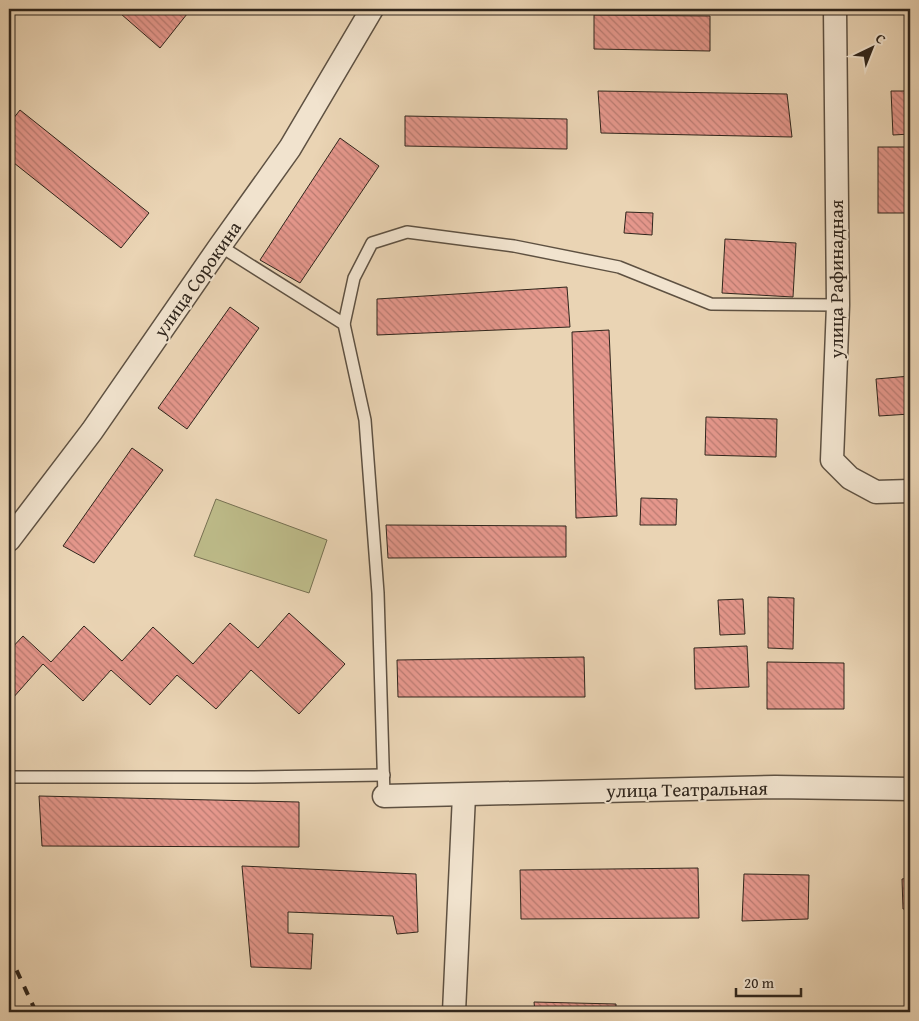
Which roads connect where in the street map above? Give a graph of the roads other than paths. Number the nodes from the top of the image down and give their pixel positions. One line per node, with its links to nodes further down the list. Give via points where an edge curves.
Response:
1 (372, 9): 3 (street, улица Сорокина, via 290,148)
2 (835, 9): 4 (street, улица Рафинадная)
3 (220, 246): 5 (lane); 7 (street, улица Сорокина, via 92,431)
4 (838, 305): 5 (lane, via 711,304 619,267 514,246 407,232 372,244 354,278); 6 (street, улица Рафинадная, via 832,460 850,478 876,492)
5 (344, 324): 9 (lane, via 365,420 378,592)
6 (910, 491)
7 (9, 540)
8 (9, 777): 9 (lane, via 252,777)
9 (384, 786): 11 (street, улица Театральная)
10 (910, 789): 11 (street, улица Театральная, via 775,787)
11 (464, 795): 12 (street)
12 (454, 1012)

